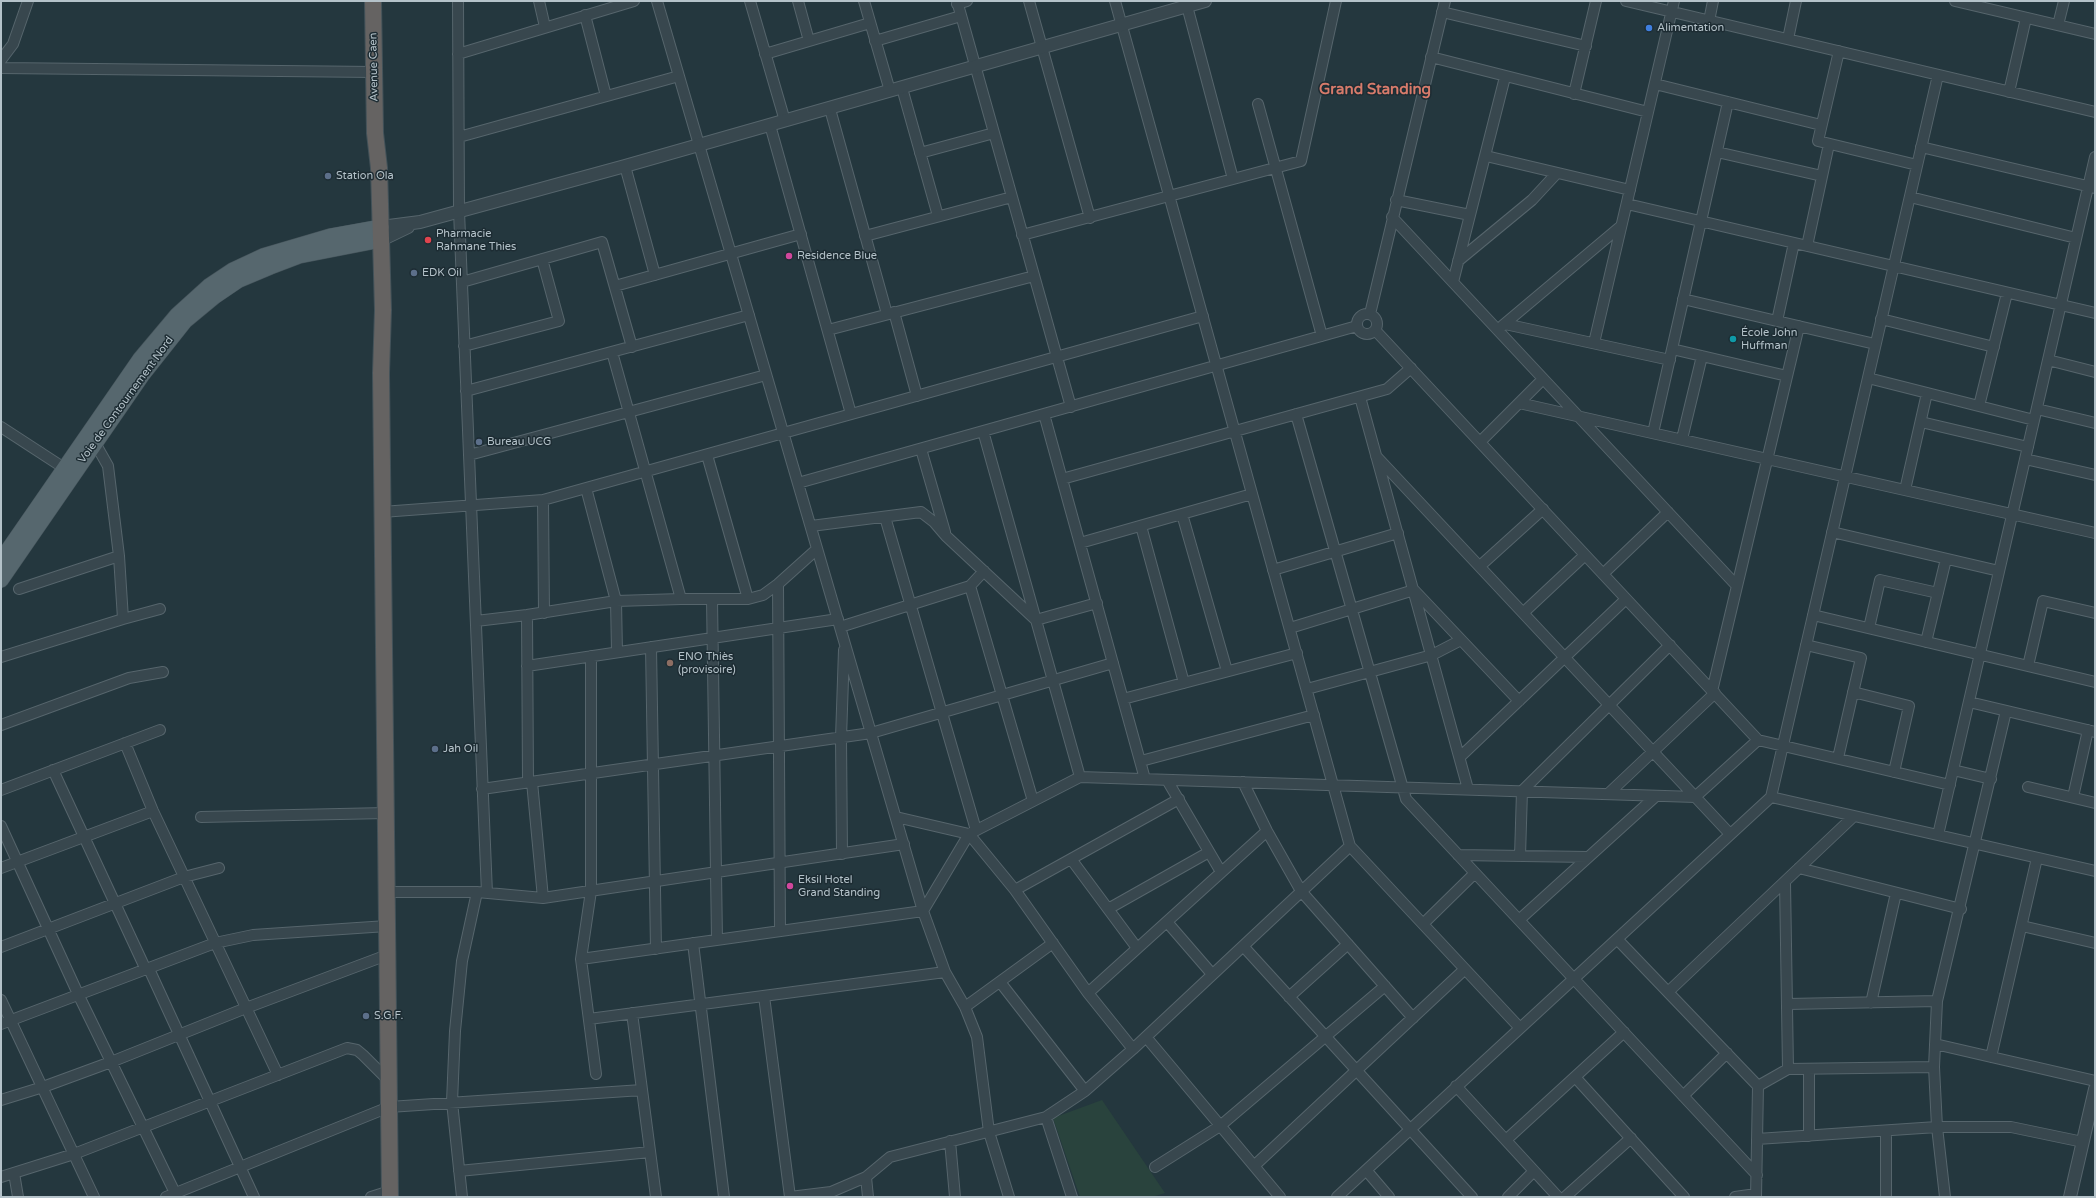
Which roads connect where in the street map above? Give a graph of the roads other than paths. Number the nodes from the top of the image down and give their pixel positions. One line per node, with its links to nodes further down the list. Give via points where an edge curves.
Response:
1 (28, 1): 43 (street, via 13,44)
2 (373, 1): 46 (highway, Avenue Caen)
3 (458, 1): 40 (street)
4 (539, 1): 32 (street)
5 (634, 1): 25 (street)
6 (750, 1): 41 (street)
7 (798, 1): 35 (street)
8 (864, 1): 29 (street)
9 (1029, 1): 38 (street)
10 (1115, 1): 30 (street)
11 (1336, 1): 75 (street, via 1301,161)
12 (1445, 1): 23 (street)
13 (1596, 1): 37 (street)
14 (1626, 1): 24 (street)
15 (1674, 1): 24 (street)
16 (1714, 1): 28 (street)
17 (1796, 1): 34 (street)
18 (1955, 1): 27 (street)
19 (2064, 1): 31 (street)
20 (661, 2): 48 (street)
21 (960, 2): 26 (street)
22 (1196, 3): 30 (street); 78 (street)
23 (1442, 12): 37 (street); 42 (street)
24 (1672, 12): 28 (street); 50 (street)
25 (585, 15): 32 (street); 55 (street)
26 (961, 16): 36 (street); 44 (street)
27 (2026, 18): 31 (street); 53 (street)
28 (1709, 21): 34 (street)
29 (870, 23): 35 (street); 36 (street)
30 (1121, 25): 38 (street); 82 (street)
31 (2058, 25): 33 (street)
32 (545, 27): 40 (street)
33 (2095, 34)
34 (1788, 39): 39 (street)
35 (809, 41): 41 (street)
36 (875, 41): 52 (street)
37 (1586, 46): 54 (street)
38 (1042, 48): 44 (street); 90 (street)
39 (1839, 51): 47 (street); 63 (street)
40 (458, 54): 65 (street)
41 (765, 54): 61 (street)
42 (1431, 57): 49 (street); 84 (street)
43 (1, 60)
44 (975, 67): 51 (street); 64 (street)
45 (1, 68): 46 (street)
46 (374, 72): 93 (highway, Avenue Caen)
47 (1938, 75): 53 (street); 68 (street)
48 (679, 76): 55 (street); 67 (street)
49 (1505, 77): 54 (street); 71 (street)
50 (1655, 84): 56 (street); 59 (street)
51 (902, 88): 52 (street); 70 (street)
52 (890, 91): 58 (street)
53 (2009, 92): 60 (street)
54 (1574, 94): 59 (street)
55 (606, 96): 65 (street)
56 (1728, 102): 63 (street); 69 (street)
57 (1258, 104): 75 (street)
58 (830, 108): 61 (street); 95 (street)
59 (1648, 112): 80 (street)
60 (2095, 112)
61 (785, 121): 62 (street)
62 (770, 125): 67 (street); 94 (street)
63 (1822, 125): 66 (street, via 1818,141)
64 (994, 133): 70 (street); 81 (street)
65 (458, 138): 86 (street)
66 (1829, 144): 73 (street); 77 (street)
67 (699, 146): 74 (street); 100 (street)
68 (1921, 147): 73 (street); 79 (street)
69 (1717, 152): 77 (street); 91 (street)
70 (920, 153): 88 (street)
71 (1486, 156): 76 (street); 87 (street)
72 (2095, 157): 79 (street)
73 (1917, 165): 83 (street)
74 (625, 166): 86 (street); 104 (street)
75 (1275, 168): 78 (street); 124 (street)
76 (1557, 173): 80 (street); 102 (street, via 1532,200)
77 (1822, 176): 99 (street)
78 (1233, 179): 82 (street)
79 (2092, 188): 97 (street)
80 (1630, 190): 85 (street)
81 (1012, 196): 88 (street); 96 (street)
82 (1169, 196): 90 (street); 116 (street)
83 (1910, 197): 97 (street); 103 (street)
84 (1396, 200): 87 (street); 89 (street)
85 (1626, 204): 91 (street); 92 (street)
86 (459, 211): 93 (street); 106 (street)
87 (1470, 215): 102 (street)
88 (938, 216): 95 (street)
89 (1392, 217): 107 (street); 114 (street)
90 (1090, 218): 96 (street)
91 (1701, 221): 98 (street); 110 (street)
92 (1621, 226): 121 (street); 125 (street)
93 (377, 234): 133 (main road, Voie de Contournement Nord, via 296,245 233,270 209,286 177,315); 187 (highway, Avenue Caen, via 374,310 381,373)
94 (801, 234): 100 (street); 122 (street)
95 (865, 236): 112 (street)
96 (1022, 236): 105 (street)
97 (2076, 238): 111 (street)
98 (1794, 243): 99 (street); 118 (street)
99 (1807, 246): 103 (street)
100 (731, 254): 104 (street); 115 (street)
101 (542, 259): 106 (street); 108 (street, via 602,242); 127 (street, via 559,321)
102 (1458, 261): 107 (street)
103 (1894, 266): 109 (street); 117 (street)
104 (655, 275): 108 (street)
105 (1034, 276): 112 (street); 134 (street)
106 (462, 282): 127 (street)
107 (1452, 282): 121 (street)
108 (615, 286): 128 (street)
109 (2007, 293): 111 (street); 129 (street)
110 (1683, 300): 118 (street); 130 (street)
111 (2061, 305): 113 (street); 136 (street)
112 (891, 313): 122 (street); 146 (street)
113 (2095, 313)
114 (1370, 314): 119 (street, via 1360,316); 123 (street, via 1377,320)
115 (749, 316): 128 (street); 140 (street)
116 (1203, 316): 134 (street); 137 (street)
117 (1881, 319): 126 (street); 129 (street)
118 (1777, 321): 120 (street)
119 (1358, 326): 123 (street, via 1365,334); 124 (street)
120 (1799, 326): 126 (street); 141 (street)
121 (1501, 327): 125 (street); 143 (street)
122 (828, 330): 153 (street)
123 (1375, 330): 138 (street)
124 (1322, 336): 137 (street)
125 (1594, 343): 135 (street)
126 (1876, 344): 142 (street)
127 (464, 346): 144 (street)
128 (632, 347): 131 (street)
129 (1994, 347): 149 (street)
130 (1672, 349): 132 (street); 135 (street)
131 (612, 352): 144 (street); 152 (street)
132 (1702, 356): 141 (street); 165 (street)
133 (149, 357): 167 (main road, Voie de Contournement Nord); 175 (main road, Voie de Contournement Nord)
134 (1056, 357): 146 (street); 150 (street)
135 (1670, 360): 164 (street)
136 (2048, 360): 139 (street); 151 (street)
137 (1216, 366): 150 (street); 162 (street)
138 (1411, 368): 147 (street, via 1387,389); 166 (street)
139 (2095, 372)
140 (766, 375): 152 (street); 163 (street)
141 (1787, 376): 173 (street)
142 (1868, 378): 145 (street); 177 (street)
143 (1543, 379): 148 (street); 156 (street)
144 (466, 391): 170 (street)
145 (1927, 393): 149 (street); 158 (street)
146 (917, 396): 153 (street)
147 (1360, 397): 155 (street); 172 (street)
148 (1519, 403): 156 (street); 166 (street)
149 (1979, 406): 157 (street)
150 (1070, 407): 154 (street)
151 (2036, 409): 157 (street); 159 (street)
152 (629, 412): 170 (street); 176 (street)
153 (851, 414): 163 (street)
154 (1044, 414): 161 (street); 179 (street)
155 (1296, 414): 162 (street); 200 (street)
156 (1577, 415): 164 (street); 188 (street)
157 (2034, 420): 168 (street)
158 (1921, 422): 168 (street); 182 (street)
159 (2095, 423)
160 (1, 427): 175 (street)
161 (983, 431): 169 (street); 232 (street)
162 (1235, 431): 179 (street); 183 (street)
163 (784, 433): 171 (street); 180 (street)
164 (1653, 433): 165 (street)
165 (1682, 439): 173 (street)
166 (1480, 442): 186 (street)
167 (95, 443): 202 (street, via 108,466); 210 (main road, Voie de Contournement Nord)
168 (2028, 447): 174 (street)
169 (921, 449): 180 (street); 197 (street)
170 (469, 455): 185 (street)
171 (707, 455): 176 (street); 219 (street)
172 (1376, 456): 195 (street); 205 (street)
173 (1767, 459): 177 (street); 213 (street)
174 (2025, 459): 178 (street); 190 (street)
175 (64, 468): 204 (main road, Voie de Contournement Nord)
176 (646, 472): 181 (street); 217 (street)
177 (1845, 476): 182 (street); 194 (street)
178 (2095, 476)
179 (1062, 479): 198 (street)
180 (798, 484): 192 (street)
181 (586, 488): 184 (street); 221 (street)
182 (1905, 490): 190 (street)
183 (1252, 494): 189 (street); 206 (street)
184 (543, 500): 185 (street); 226 (street)
185 (471, 506): 187 (street); 233 (street)
186 (1543, 509): 201 (street); 205 (street)
187 (382, 512): 314 (highway, Avenue Caen)
188 (1668, 512): 209 (street); 213 (street)
189 (1182, 514): 193 (street); 255 (street)
190 (2012, 514): 196 (street); 208 (street)
191 (885, 516): 192 (street); 197 (street, via 921,512); 223 (street)
192 (811, 526): 199 (street)
193 (1141, 526): 198 (street); 260 (street)
194 (1832, 532): 203 (street); 229 (street)
195 (1398, 533): 200 (street); 215 (street)
196 (2095, 533)
197 (946, 536): 207 (street)
198 (1080, 543): 222 (street)
199 (817, 549): 211 (street); 234 (street)
200 (1335, 552): 206 (street); 225 (street)
201 (1585, 555): 209 (street); 227 (street)
202 (119, 556): 214 (street); 231 (street)
203 (1946, 559): 208 (street); 216 (street)
204 (1, 560)
205 (1480, 566): 227 (street)
206 (1274, 570): 236 (street)
207 (984, 571): 212 (street); 232 (street)
208 (1999, 571): 247 (street)
209 (1603, 574): 220 (street)
210 (1, 580)
211 (778, 584): 219 (street, via 763,595); 235 (street)
212 (970, 586): 223 (street); 264 (street)
213 (1737, 586): 262 (street)
214 (19, 589)
215 (1414, 590): 225 (street); 240 (street); 248 (street)
216 (1938, 593): 237 (street, via 1880,580); 241 (street)
217 (682, 599): 218 (street); 221 (street)
218 (712, 599): 219 (street); 238 (street)
219 (748, 599)
220 (1626, 599): 243 (street); 251 (street)
221 (616, 601): 226 (street); 245 (street)
222 (1097, 603): 232 (street); 252 (street)
223 (911, 605): 234 (street); 270 (street)
224 (160, 609): 231 (street)
225 (1352, 609): 236 (street); 257 (street)
226 (544, 613): 230 (street)
227 (1523, 613): 251 (street)
228 (2095, 613): 254 (street, via 2043,601)
229 (1813, 615): 237 (street); 242 (street)
230 (527, 616): 233 (street); 253 (street)
231 (123, 619): 250 (street)
232 (1036, 620): 258 (street)
233 (476, 621): 301 (street)
234 (839, 623): 235 (street); 239 (street)
235 (778, 628): 238 (street); 280 (street)
236 (1290, 628): 246 (street)
237 (1869, 628): 241 (street)
238 (712, 638): 244 (street); 282 (street)
239 (844, 640): 275 (street); 276 (street)
240 (1461, 640): 248 (street); 266 (street)
241 (1926, 642): 247 (street)
242 (1806, 645): 263 (street, via 1861,658); 279 (street)
243 (1670, 646): 262 (street); 268 (street)
244 (651, 647): 245 (street); 286 (street)
245 (617, 652): 249 (street)
246 (1296, 652): 255 (street); 261 (street)
247 (1980, 654): 254 (street); 267 (street)
248 (1432, 655): 257 (street); 283 (street)
249 (591, 656): 253 (street); 290 (street)
250 (1, 657)
251 (1565, 658): 266 (street); 268 (street)
252 (1113, 663): 258 (street); 265 (street)
253 (527, 666): 295 (street)
254 (2028, 666): 259 (street)
255 (1227, 671): 260 (street)
256 (162, 672): 272 (street, via 129,678)
257 (1370, 672): 261 (street); 299 (street)
258 (1053, 680): 264 (street); 291 (street)
259 (2095, 682)
260 (1184, 683): 265 (street)
261 (1307, 689): 271 (street)
262 (1714, 692): 277 (street); 281 (street)
263 (1853, 692): 284 (street); 289 (street, via 1909,706)
264 (1002, 695): 270 (street); 311 (street)
265 (1124, 699): 285 (street)
266 (1520, 701): 283 (street)
267 (1969, 702): 269 (street); 288 (street)
268 (1609, 704): 281 (street); 304 (street)
269 (2006, 711): 274 (street); 293 (street)
270 (942, 713): 275 (street); 320 (street)
271 (1314, 715): 285 (street); 297 (street)
272 (1, 725)
273 (160, 730): 278 (street)
274 (2092, 731): 309 (street)
275 (871, 733): 276 (street); 317 (street)
276 (841, 738): 280 (street); 328 (street)
277 (1758, 740): 279 (street); 307 (street)
278 (125, 743): 287 (street); 313 (street)
279 (1783, 745): 284 (street); 308 (street)
280 (778, 746): 282 (street); 335 (street)
281 (1652, 751): 305 (street); 307 (street)
282 (714, 756): 286 (street); 340 (street)
283 (1460, 757): 303 (street)
284 (1838, 758): 289 (street)
285 (1141, 761): 292 (street)
286 (652, 765): 290 (street); 344 (street)
287 (53, 770): 302 (street); 323 (street)
288 (1953, 770): 293 (street); 298 (street)
289 (1894, 772): 298 (street)
290 (592, 773): 295 (street); 347 (street)
291 (1080, 777): 292 (street); 311 (street)
292 (1145, 779): 294 (street)
293 (1991, 779): 325 (street)
294 (1167, 780): 296 (street); 310 (street)
295 (530, 782): 301 (street); 352 (street)
296 (1243, 782): 297 (street); 319 (street)
297 (1333, 784): 299 (street); 326 (street)
298 (1950, 785): 322 (street)
299 (1401, 787): 303 (street); 329 (street, via 1406,799)
300 (2028, 787): 309 (street)
301 (482, 789): 350 (street)
302 (1, 790)
303 (1468, 790): 304 (street)
304 (1522, 791): 305 (street); 330 (street)
305 (1608, 794): 306 (street)
306 (1656, 796): 307 (street); 331 (street)
307 (1695, 797): 321 (street)
308 (1770, 797): 315 (street); 321 (street)
309 (2073, 797): 312 (street)
310 (1179, 799): 327 (street); 333 (street)
311 (1033, 801): 320 (street)
312 (2095, 803)
313 (153, 811): 323 (street); 343 (street)
314 (386, 813): 316 (street); 349 (highway, Avenue Caen)
315 (1854, 816): 322 (street); 338 (street)
316 (201, 817)
317 (896, 817): 320 (street); 324 (street)
318 (1, 826): 334 (street)
319 (1267, 831): 341 (street); 348 (street)
320 (973, 832): 346 (street); 356 (street)
321 (1730, 834): 364 (street)
322 (1938, 835): 325 (street)
323 (84, 837): 334 (street); 353 (street)
324 (904, 844): 328 (street); 356 (street)
325 (1976, 844): 332 (street); 355 (street)
326 (1350, 846): 348 (street); 359 (street)
327 (1209, 852): 341 (street); 354 (street)
328 (842, 854): 335 (street)
329 (1458, 855): 330 (street); 342 (street)
330 (1520, 856): 331 (street)
331 (1588, 857): 357 (street)
332 (2037, 858): 339 (street); 361 (street)
333 (1071, 859): 346 (street); 354 (street)
334 (17, 862): 336 (street); 362 (street)
335 (779, 863): 340 (street); 363 (street)
336 (1, 868)
337 (219, 868): 343 (street)
338 (1799, 868): 345 (street); 351 (street)
339 (2095, 871)
340 (716, 872): 344 (street); 365 (street)
341 (1221, 872): 358 (street)
342 (1475, 873): 357 (street); 359 (street)
343 (184, 877): 353 (street); 366 (street)
344 (654, 882): 347 (street); 373 (street)
345 (1785, 882): 384 (street); 393 (street)
346 (1015, 890): 368 (street)
347 (591, 891): 352 (street); 376 (street)
348 (1301, 891): 370 (street); 371 (street)
349 (386, 892): 350 (street); 360 (highway, Avenue Caen)
350 (482, 893): 352 (street); 429 (street, via 462,961 457,994)
351 (1896, 893): 355 (street); 391 (street)
352 (544, 898)
353 (115, 904): 362 (street); 378 (street)
354 (1108, 909): 374 (street)
355 (1961, 909): 390 (street)
356 (923, 911): 363 (street); 379 (street)
357 (1519, 920): 381 (street)
358 (1167, 922): 374 (street); 380 (street)
359 (1423, 924): 377 (street)
360 (387, 926): 366 (street, via 253,936); 375 (highway, Avenue Caen)
361 (2022, 926): 369 (street); 409 (street)
362 (48, 929): 372 (street); 386 (street)
363 (780, 931): 365 (street)
364 (1617, 939): 381 (street); 384 (street)
365 (717, 940): 367 (street)
366 (215, 942): 378 (street); 395 (street)
367 (693, 943): 373 (street); 392 (street)
368 (1053, 943): 382 (street); 385 (street)
369 (2095, 943)
370 (1348, 944): 383 (street); 388 (street)
371 (1243, 946): 380 (street); 388 (street)
372 (1, 947)
373 (656, 948): 376 (street)
374 (1137, 948): 385 (street)
375 (387, 956): 395 (street); 418 (highway, Avenue Caen)
376 (581, 959): 398 (street)
377 (1465, 969): 397 (street); 401 (street)
378 (147, 970): 386 (street); 403 (street)
379 (945, 972): 387 (street); 394 (street)
380 (1212, 974): 405 (street)
381 (1574, 979): 401 (street); 402 (street)
382 (1000, 982): 394 (street); 425 (street)
383 (1385, 986): 397 (street); 404 (street)
384 (1668, 992): 408 (street)
385 (1088, 993): 407 (street)
386 (79, 996): 399 (street); 410 (street)
387 (764, 996): 392 (street); 467 (street)
388 (1289, 997): 404 (street)
389 (1, 1000): 399 (street)
390 (1938, 1001): 391 (street); 406 (street)
391 (1871, 1003): 393 (street)
392 (701, 1004): 396 (street); 466 (street)
393 (1788, 1004): 412 (street)
394 (966, 1007): 436 (street, via 977,1037)
395 (246, 1008): 403 (street); 416 (street)
396 (632, 1013): 398 (street); 424 (street)
397 (1413, 1018): 414 (street)
398 (589, 1019): 415 (street)
399 (11, 1021): 400 (street); 422 (street)
400 (1, 1024)
401 (1520, 1028): 420 (street)
402 (1624, 1032): 417 (street); 426 (street)
403 (179, 1035): 410 (street); 428 (street)
404 (1326, 1036): 414 (street); 432 (street)
405 (1146, 1037): 407 (street); 432 (street)
406 (1935, 1044): 409 (street); 411 (street)
407 (1133, 1048): 425 (street)
408 (1727, 1053): 421 (street); 426 (street)
409 (1991, 1057): 419 (street)
410 (111, 1062): 422 (street); 433 (street)
411 (1934, 1067): 413 (street); 434 (street)
412 (1788, 1069): 413 (street); 421 (street)
413 (1809, 1069): 438 (street)
414 (1356, 1070): 435 (street); 446 (street)
415 (596, 1074)
416 (278, 1075): 418 (street, via 347,1048 357,1050); 428 (street)
417 (1575, 1076): 439 (street); 440 (street)
418 (388, 1080): 430 (highway, Avenue Caen)
419 (2095, 1081)
420 (1456, 1086): 435 (street); 440 (street)
421 (1758, 1086): 441 (street)
422 (43, 1087): 427 (street); 445 (street)
423 (2095, 1089): 443 (street)
424 (642, 1090): 429 (street); 444 (street)
425 (1085, 1091): 431 (street)
426 (1683, 1096): 453 (street)
427 (1, 1100)
428 (210, 1101): 433 (street); 447 (street)
429 (452, 1102): 430 (street); 450 (street)
430 (389, 1107): 447 (street); 456 (highway, Avenue Caen)
431 (1046, 1117): 436 (street); 471 (street)
432 (1220, 1126): 446 (street); 448 (street)
433 (143, 1127): 445 (street); 458 (street)
434 (1937, 1127): 437 (street); 443 (street, via 2011,1127); 482 (street)
435 (1410, 1129): 449 (street); 475 (street)
436 (989, 1132): 442 (street); 470 (street)
437 (1886, 1132): 438 (street); 481 (street)
438 (1809, 1136): 441 (street)
439 (1631, 1138): 478 (street); 479 (street)
440 (1506, 1140): 451 (street)
441 (1757, 1140): 453 (street)
442 (950, 1141): 455 (street, via 890,1156); 469 (street)
443 (2082, 1142): 483 (street)
444 (650, 1152): 450 (street); 465 (street)
445 (74, 1154): 452 (street); 461 (street)
446 (1254, 1166): 472 (street)
447 (240, 1167): 458 (street); 462 (street)
448 (1155, 1167)
449 (1366, 1170): 473 (street); 474 (street)
450 (459, 1171): 464 (street)
451 (1534, 1171): 476 (street); 477 (street)
452 (14, 1173): 454 (street); 460 (street)
453 (1757, 1175): 459 (street)
454 (1, 1177)
455 (866, 1177): 457 (street); 468 (street)
456 (390, 1194): 463 (street)
457 (819, 1195): 467 (street)
458 (173, 1196)
459 (1756, 1196): 480 (street)
460 (18, 1197)
461 (94, 1197)
462 (254, 1197)
463 (371, 1197)
464 (462, 1197)
465 (656, 1197)
466 (724, 1197)
467 (790, 1197)
468 (868, 1197)
469 (955, 1197)
470 (1009, 1197)
471 (1072, 1197)
472 (1280, 1197)
473 (1337, 1197)
474 (1389, 1197)
475 (1472, 1197)
476 (1508, 1197)
477 (1558, 1197)
478 (1565, 1197)
479 (1684, 1197)
480 (1735, 1197)
481 (1886, 1197)
482 (1945, 1197)
483 (2070, 1197)

